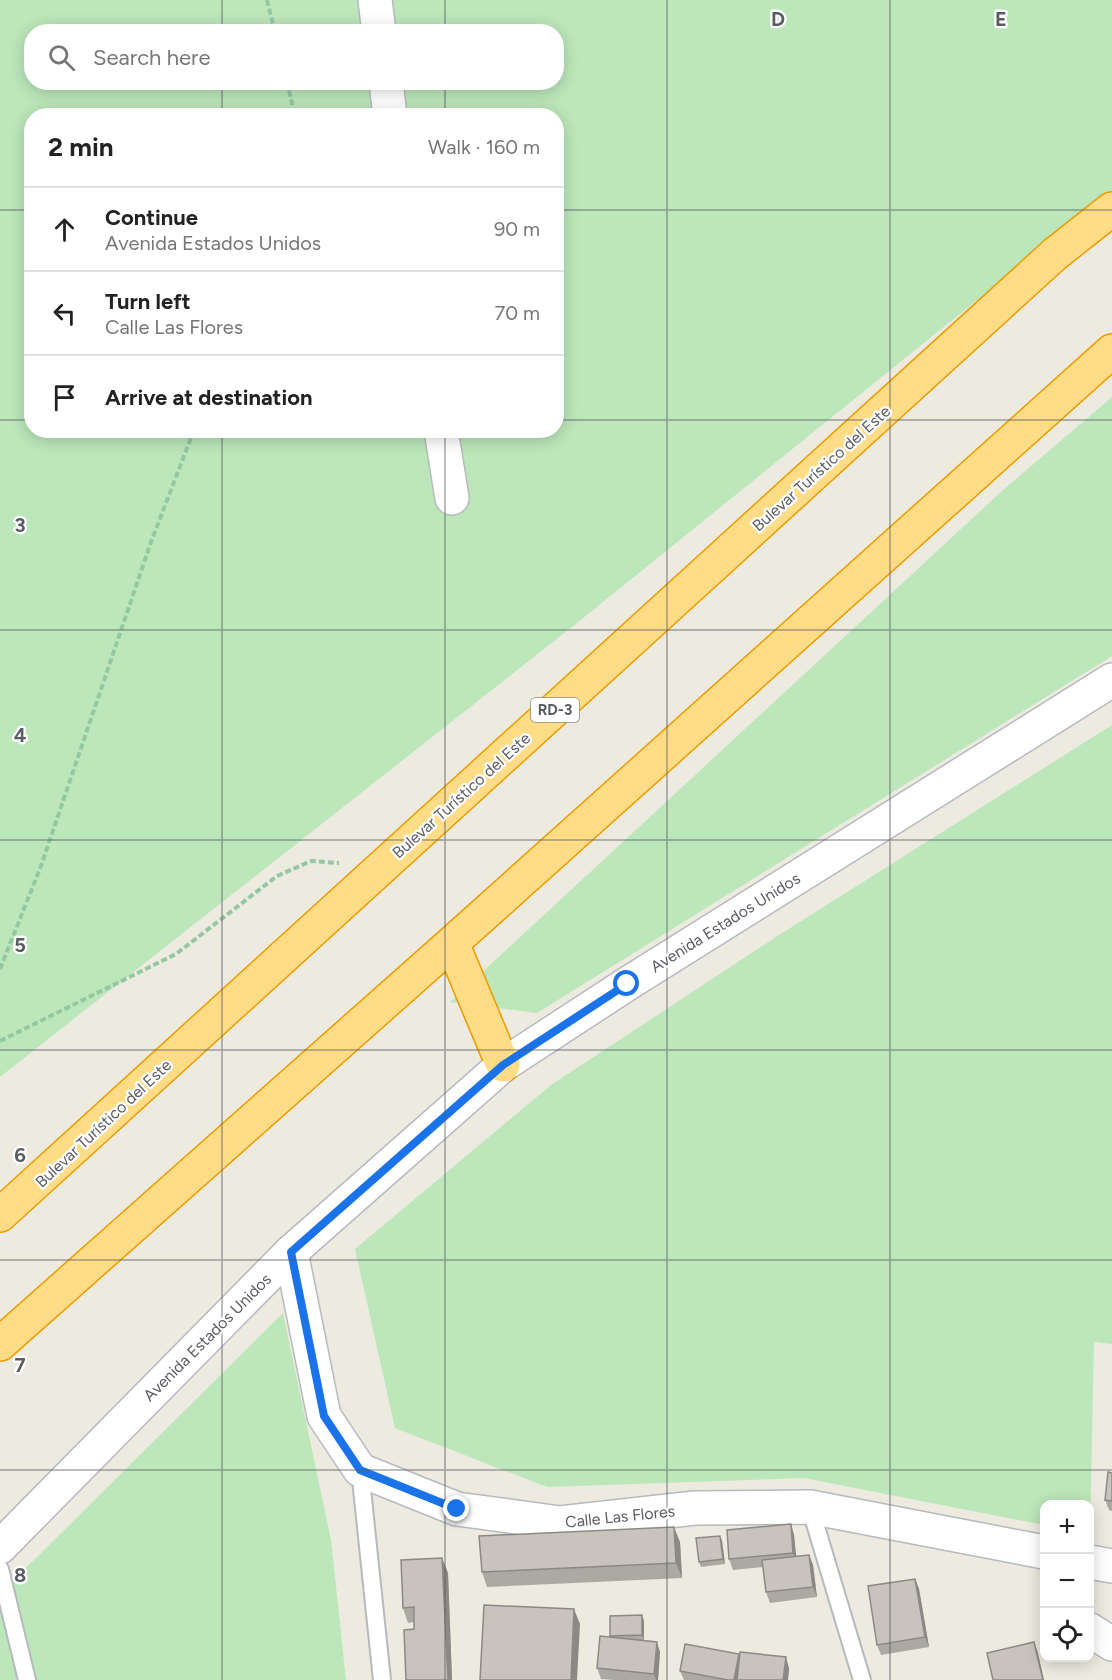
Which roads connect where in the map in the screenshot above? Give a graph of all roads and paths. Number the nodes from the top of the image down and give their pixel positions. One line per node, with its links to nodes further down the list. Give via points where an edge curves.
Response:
1 (267, 0): 3 (path)
2 (375, 0): 4 (street)
3 (272, 24)
4 (378, 24)
5 (289, 90): 7 (path)
6 (387, 90): 8 (street)
7 (293, 108)
8 (389, 108)
9 (1112, 209): 15 (highway, Bulevar Turístico del Este / RD-3, via 1055,254)
10 (1112, 351): 16 (highway)
11 (191, 438): 17 (path, via 147,553 41,866)
12 (442, 438): 13 (street)
13 (452, 498)
14 (1112, 680): 19 (street, Avenida Estados Unidos)
15 (374, 874): 18 (path, via 343,863 311,861 277,876 176,954); 20 (highway, Bulevar Turístico del Este / RD-3)
16 (452, 943): 19 (highway); 22 (highway)
17 (0, 969)
18 (0, 1041)
19 (503, 1065): 21 (street, Avenida Estados Unidos)
20 (0, 1215)
21 (291, 1252): 23 (street, via 324,1416); 25 (street, Avenida Estados Unidos)
22 (0, 1344)
23 (360, 1470): 24 (street, Calle Las Flores, via 457,1509 560,1523 695,1508); 34 (lane)
24 (810, 1507): 26 (street, Calle Las Flores); 35 (lane)
25 (0, 1546)
26 (1033, 1550): 29 (street)
27 (1094, 1563): 28 (street)
28 (1112, 1566)
29 (1040, 1567)
30 (0, 1569): 33 (lane)
31 (1094, 1633): 32 (street)
32 (1112, 1644)
33 (27, 1680)
34 (382, 1680)
35 (861, 1680)

